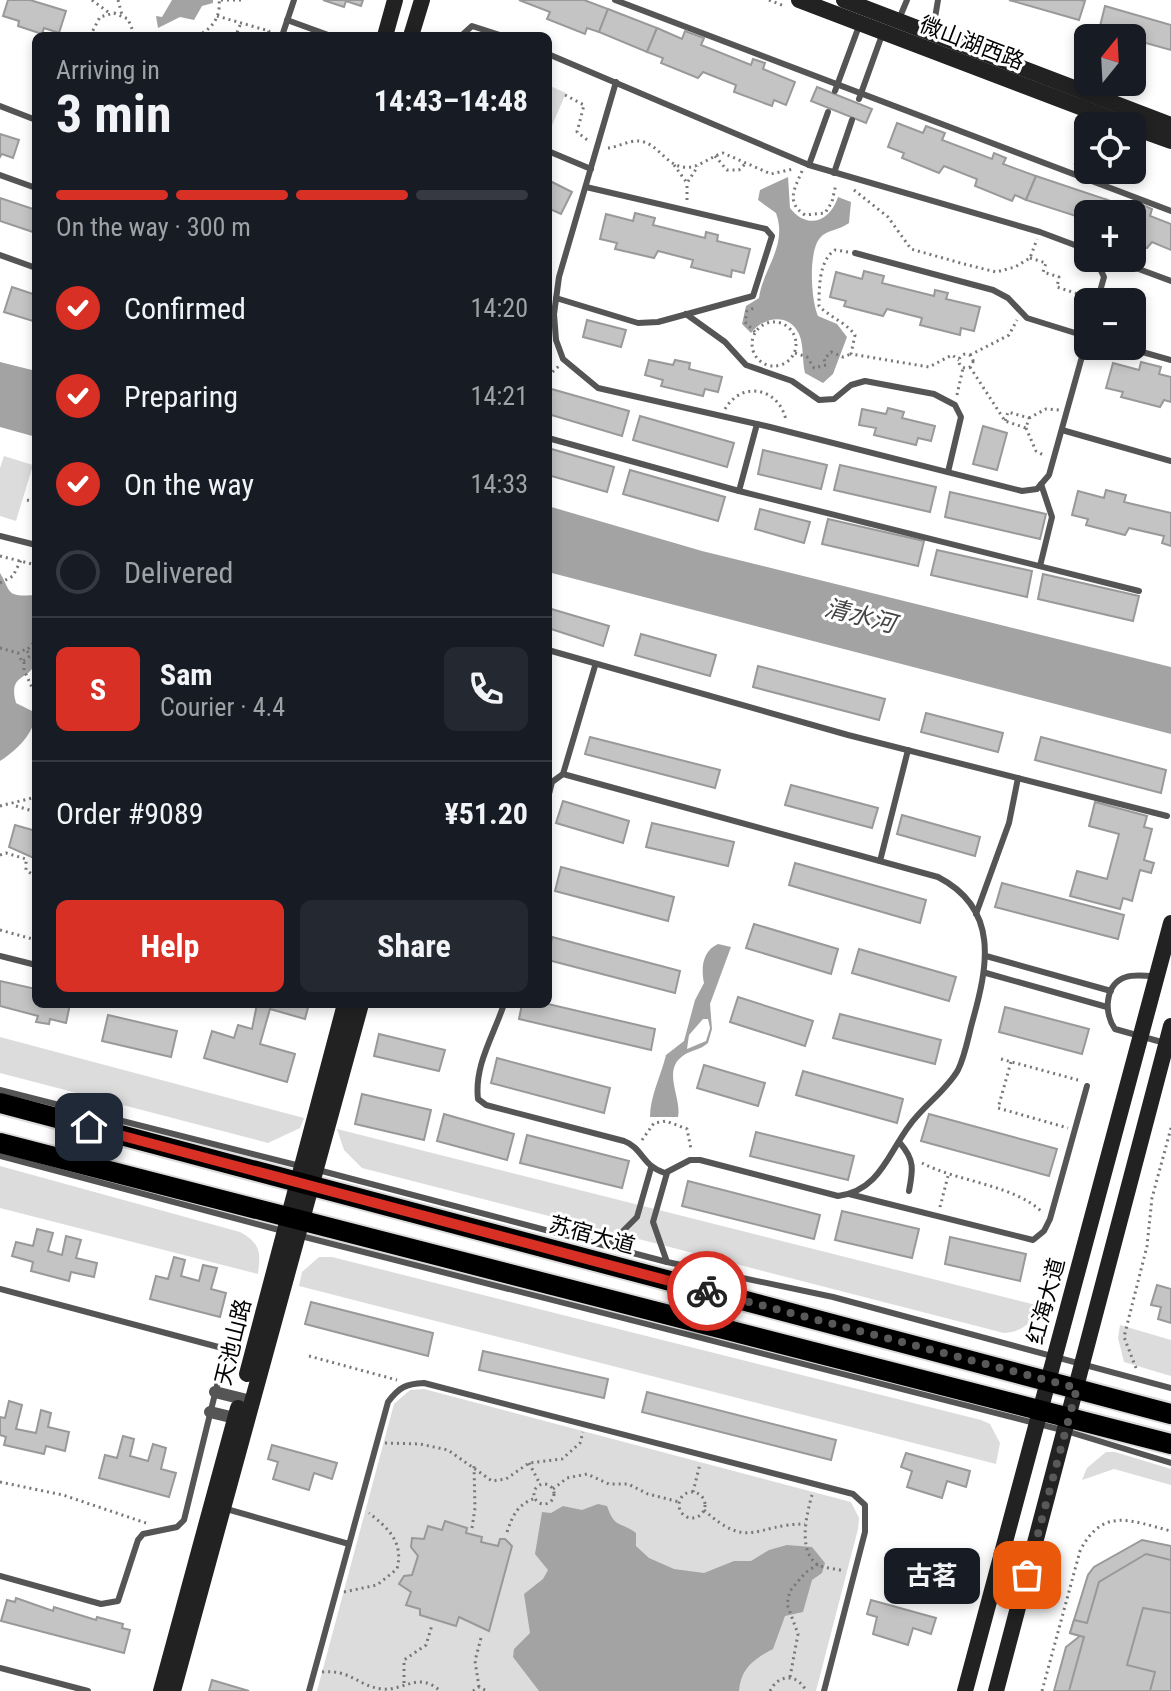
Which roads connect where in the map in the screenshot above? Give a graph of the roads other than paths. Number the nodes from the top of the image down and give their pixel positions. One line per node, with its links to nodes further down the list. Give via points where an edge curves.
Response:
1 (294, 0): 10 (lane)
2 (395, 0): 14 (street)
3 (422, 0): 15 (street)
4 (615, 0): 21 (lane)
5 (799, 0): 9 (street, 微山湖西路)
6 (844, 0): 9 (street, 微山湖西路)
7 (907, 0): 11 (lane)
8 (938, 0): 18 (lane)
9 (862, 16): 11 (street, 微山湖西路); 21 (lane)
10 (287, 20): 12 (lane); 13 (lane)
11 (890, 26): 18 (street, 微山湖西路); 22 (lane)
12 (283, 32)
13 (320, 32)
14 (386, 32)
15 (412, 32)
16 (465, 32): 17 (lane, via 472,26)
17 (491, 32)
18 (930, 41): 25 (street, 微山湖西路); 28 (street, 微山湖西路)
19 (552, 56): 20 (lane)
20 (616, 82): 32 (lane); 33 (lane)
21 (836, 89): 22 (lane)
22 (860, 96): 38 (lane)
23 (0, 106): 26 (lane)
24 (828, 112): 32 (lane)
25 (1098, 112)
26 (32, 118)
27 (852, 120): 35 (lane)
28 (1171, 125)
29 (1146, 132): 30 (street, 微山湖西路)
30 (1171, 141)
31 (552, 153): 33 (lane)
32 (806, 165): 35 (lane)
33 (591, 169): 37 (lane)
34 (0, 175): 36 (lane)
35 (837, 175): 39 (lane)
36 (32, 187)
37 (586, 187): 44 (lane); 48 (lane, via 753,225 772,236 753,296)
38 (1171, 211)
39 (1074, 245)
40 (855, 253): 51 (lane, via 993,290 1021,313)
41 (0, 255): 42 (lane)
42 (32, 267)
43 (1146, 272): 46 (lane)
44 (559, 277): 45 (lane); 47 (lane)
45 (552, 278)
46 (1171, 281)
47 (556, 298): 48 (lane, via 638,323); 49 (lane)
48 (686, 314): 59 (lane, via 746,365 792,381 819,400 834,399 865,381 934,394 955,405 961,417)
49 (552, 322)
50 (552, 331): 55 (lane, via 563,359 598,388)
51 (1074, 331)
52 (1146, 353): 54 (lane)
53 (1081, 360): 56 (lane)
54 (1171, 360)
55 (757, 424): 59 (lane); 61 (lane)
56 (1062, 430): 58 (lane); 60 (lane)
57 (552, 439): 61 (lane)
58 (1171, 461)
59 (948, 472): 60 (lane, via 1022,491)
60 (1041, 484): 64 (lane, via 1052,517)
61 (739, 491): 64 (lane)
62 (0, 536): 63 (lane)
63 (32, 544)
64 (1040, 566): 65 (lane)
65 (1139, 591)
66 (552, 651): 67 (lane)
67 (595, 666): 68 (lane); 69 (lane)
68 (908, 750): 70 (lane); 73 (lane)
69 (563, 774): 71 (lane); 73 (lane)
70 (1018, 778): 72 (lane); 74 (lane, via 1009,823)
71 (552, 782)
72 (1167, 816)
73 (880, 861): 74 (lane, via 949,883 964,892)
74 (976, 914): 77 (lane)
75 (1171, 923): 80 (street, 红海大道)
76 (0, 956): 78 (lane)
77 (986, 956): 79 (lane); 81 (lane)
78 (32, 964)
79 (986, 973): 82 (lane); 94 (lane, via 956,1073 917,1115)
80 (1157, 976): 81 (lane, via 1127,976); 87 (street, 红海大道)
81 (1111, 991): 82 (lane)
82 (1107, 1007): 87 (lane, via 1115,1029)
83 (344, 1008): 98 (street, 天池山路)
84 (360, 1008): 98 (street)
85 (502, 1008): 96 (lane, via 486,1047 478,1099 624,1141)
86 (1171, 1026): 88 (street)
87 (1141, 1036): 88 (lane); 105 (street, 红海大道)
88 (1169, 1044): 89 (street)
89 (1166, 1070): 106 (street)
90 (1087, 1086): 100 (lane, via 1050,1219 1039,1236 1027,1241)
91 (0, 1090): 98 (lane)
92 (0, 1103): 98 (main road, 苏宿大道)
93 (0, 1143): 101 (main road)
94 (900, 1143): 99 (lane, via 912,1157); 100 (lane, via 874,1179)
95 (0, 1156): 101 (lane)
96 (651, 1168): 97 (lane); 102 (lane, via 637,1217)
97 (667, 1173): 100 (lane, via 690,1160 838,1196); 103 (lane, via 653,1222)
98 (305, 1176): 101 (street, 天池山路); 102 (lane); 107 (main road, 苏宿大道)
99 (909, 1191)
100 (849, 1194)
101 (292, 1226): 111 (street, 天池山路); 114 (main road)
102 (608, 1246): 103 (lane)
103 (667, 1262): 105 (lane, via 833,1297)
104 (0, 1289): 110 (lane, via 226,1349)
105 (1053, 1357): 106 (lane); 107 (street, 红海大道)
106 (1083, 1365): 108 (street); 109 (lane)
107 (1047, 1380): 108 (main road, 苏宿大道); 114 (street, 红海大道)
108 (1077, 1388): 113 (main road, 苏宿大道); 116 (street)
109 (1171, 1388)
110 (215, 1392): 111 (street); 112 (lane)
111 (246, 1400): 115 (street, 天池山路)
112 (210, 1412): 115 (street); 121 (lane, via 184,1520 138,1540 122,1596 111,1604 95,1603)
113 (1171, 1414)
114 (1038, 1416): 116 (main road); 128 (street, 红海大道)
115 (241, 1420): 119 (street, 天池山路)
116 (1068, 1424): 117 (main road); 118 (lane); 129 (street)
117 (1171, 1444)
118 (1171, 1463)
119 (218, 1506): 120 (lane); 124 (street, 天池山路); 125 (street, 天池山路)
120 (349, 1544): 126 (lane); 127 (lane, via 388,1402 409,1384 424,1383 853,1494 865,1505 865,1532)
121 (0, 1576)
122 (0, 1668): 123 (lane)
123 (88, 1691)
124 (161, 1691)
125 (173, 1691)
126 (309, 1691)
127 (824, 1691)
128 (965, 1691)
129 (996, 1691)

